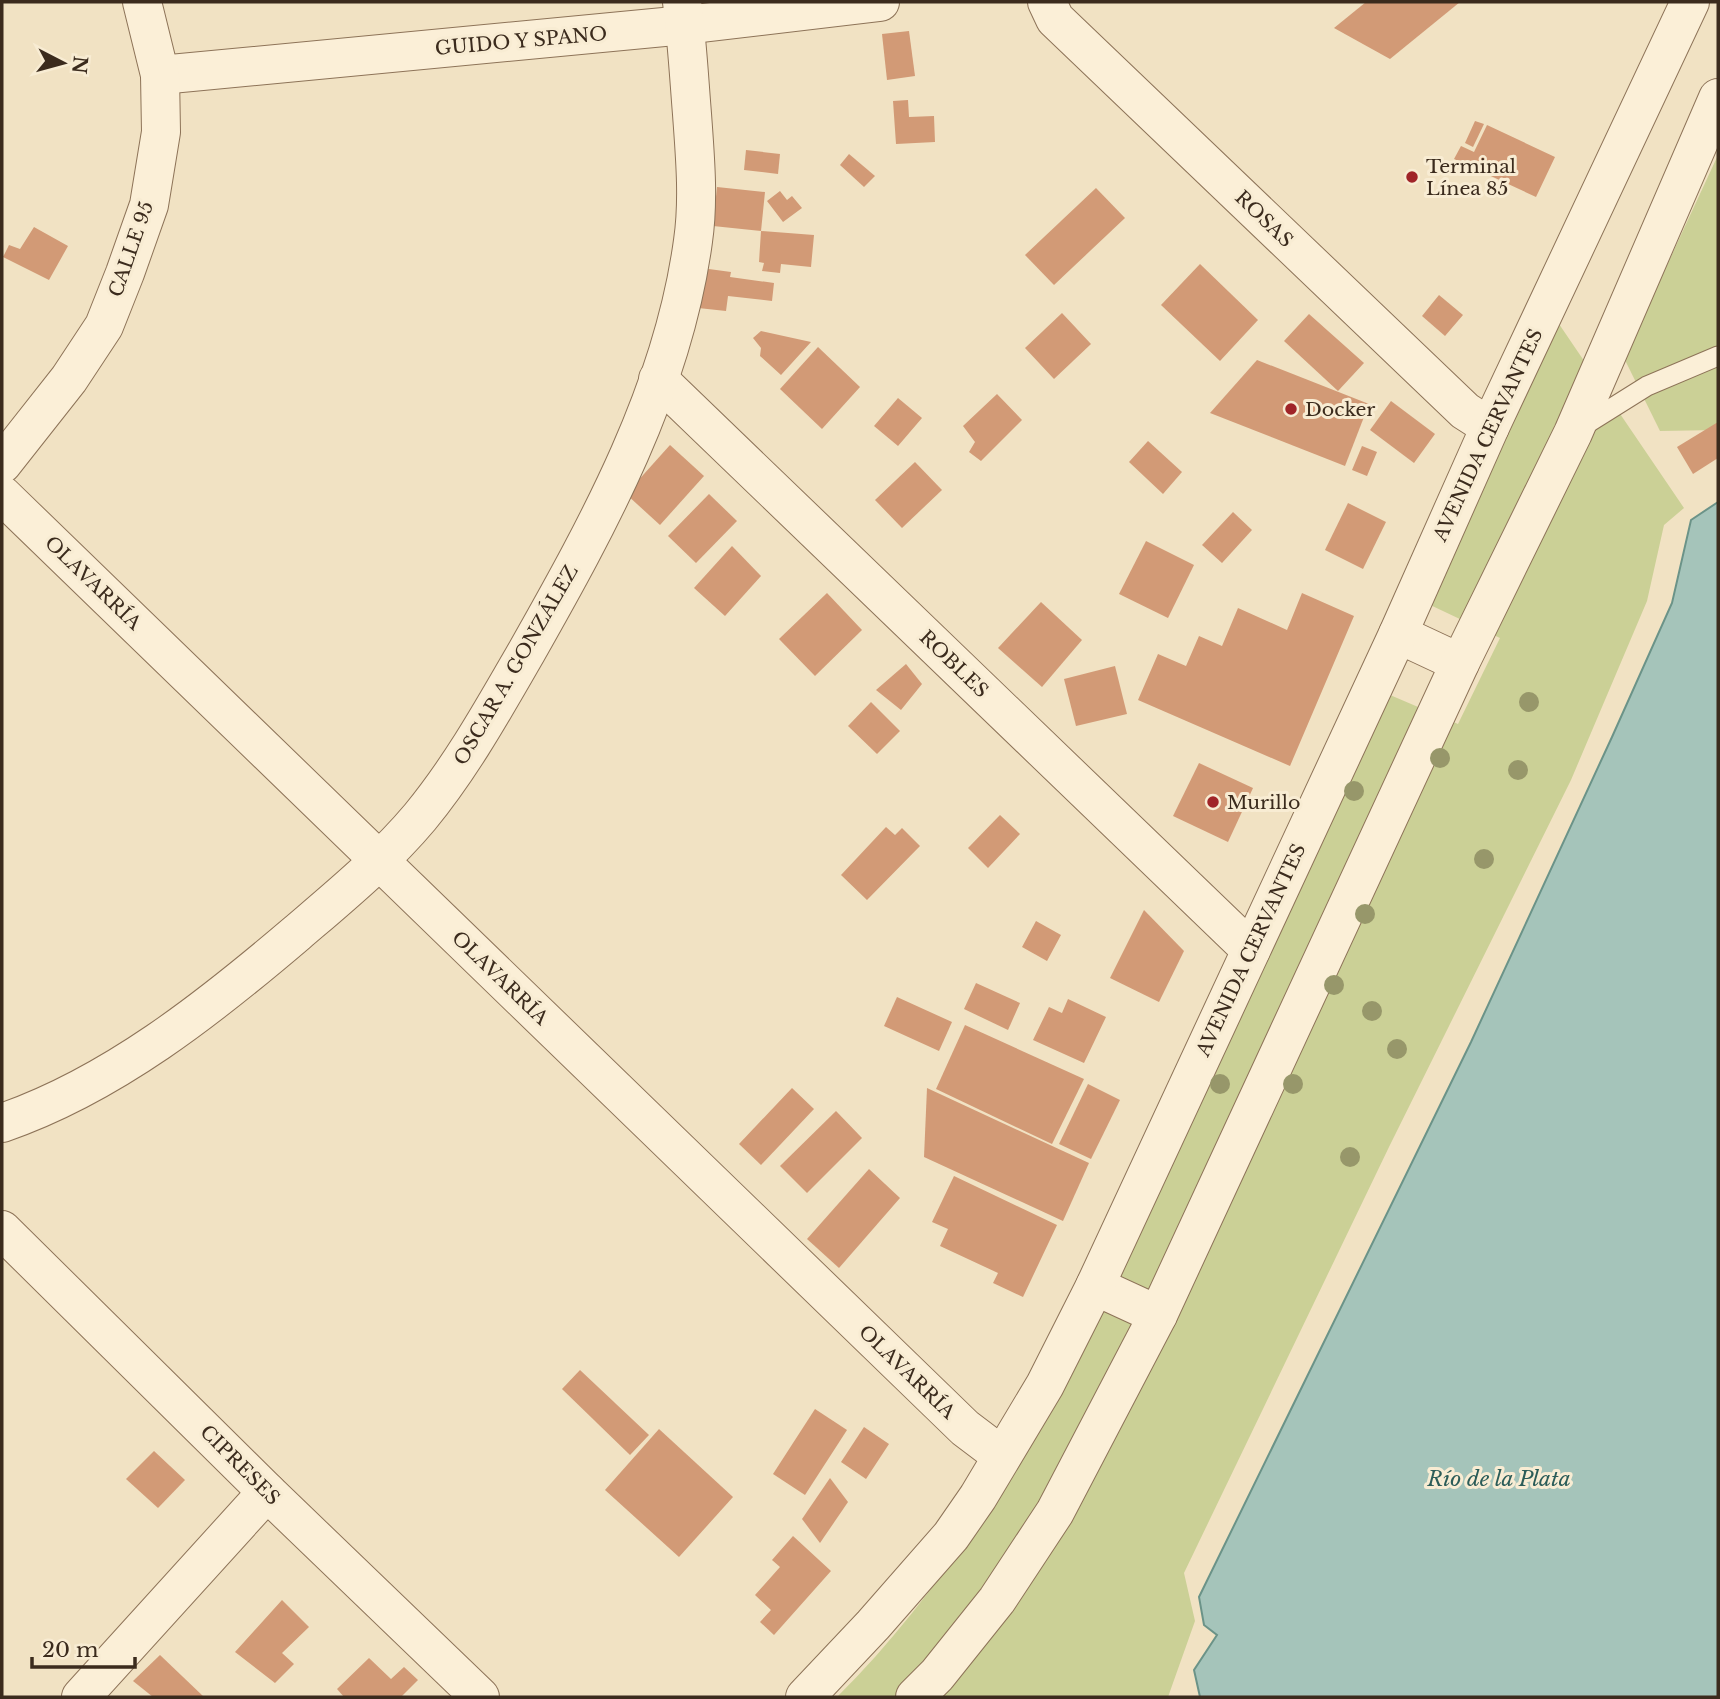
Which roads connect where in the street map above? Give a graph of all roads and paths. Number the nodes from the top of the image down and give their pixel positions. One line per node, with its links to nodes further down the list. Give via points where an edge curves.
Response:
1 (142, 2): 6 (street, CALLE 95)
2 (880, 2): 5 (street, GUIDO Y SPANO)
3 (1046, 2): 10 (street, ROSAS, via 1055,19 1465,411)
4 (1690, 2): 10 (street, AVENIDA CERVANTES)
5 (683, 14): 6 (street, GUIDO Y SPANO); 9 (street, OSCAR A. GONZÁLEZ, via 696,171 694,240)
6 (160, 75): 12 (street, CALLE 95, via 161,132 149,205 104,326)
7 (1718, 98): 11 (street)
8 (1718, 356): 11 (lane, via 1647,386)
9 (658, 379): 16 (street, OSCAR A. GONZÁLEZ, via 621,475 479,734 420,817); 17 (street, ROBLES)
10 (1490, 427): 14 (street, AVENIDA CERVANTES)
11 (1573, 433): 15 (street)
12 (2, 464)
13 (2, 495): 16 (street, OLAVARRÍA)
14 (1398, 634): 15 (street); 17 (street, AVENIDA CERVANTES)
15 (1460, 663): 21 (street)
16 (379, 860): 18 (street, OSCAR A. GONZÁLEZ, via 240,981 134,1058 55,1102); 22 (street, OLAVARRÍA, via 965,1428)
17 (1251, 950): 20 (street, AVENIDA CERVANTES)
18 (2, 1123)
19 (2, 1230): 23 (street, CIPRESES)
20 (1095, 1286): 21 (street); 22 (street, AVENIDA CERVANTES, via 1045,1385)
21 (1158, 1315): 27 (street, via 1055,1513 997,1600)
22 (1002, 1456): 26 (street, AVENIDA CERVANTES, via 951,1536)
23 (267, 1492): 24 (street); 25 (street, CIPRESES)
24 (81, 1697)
25 (480, 1697)
26 (805, 1697)
27 (915, 1697)

